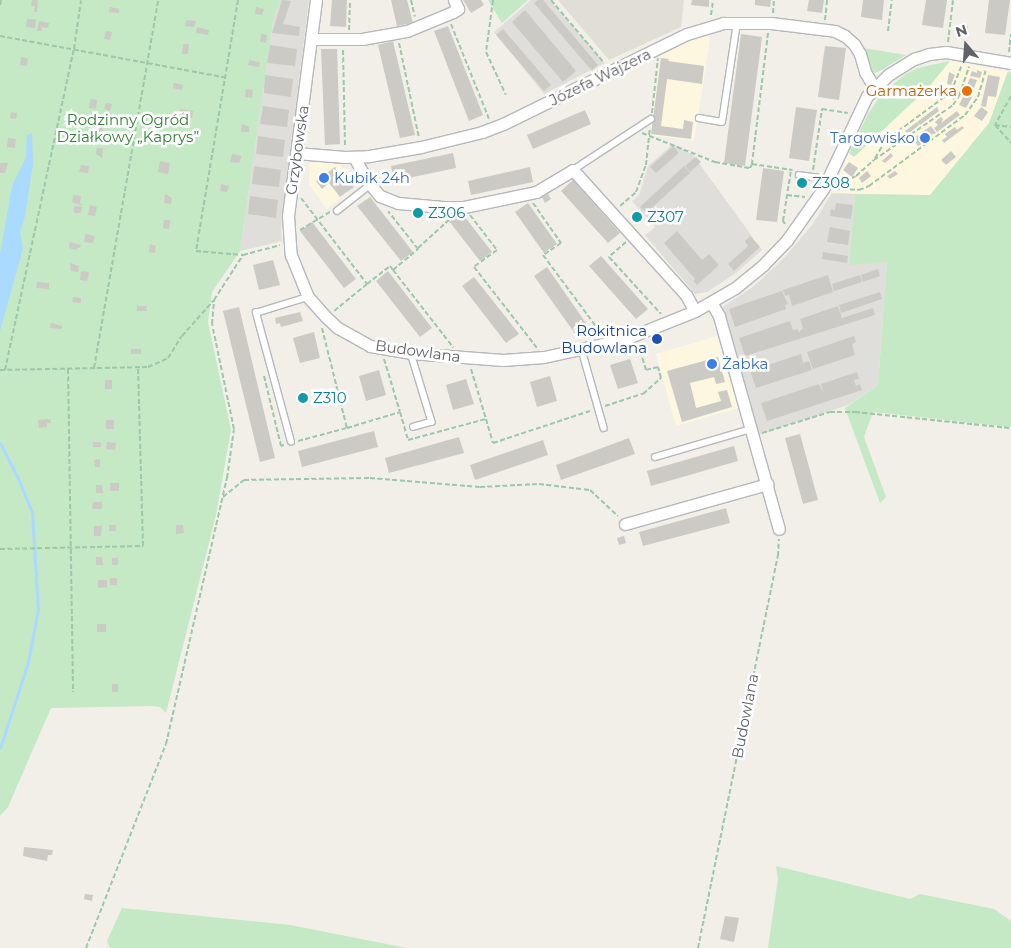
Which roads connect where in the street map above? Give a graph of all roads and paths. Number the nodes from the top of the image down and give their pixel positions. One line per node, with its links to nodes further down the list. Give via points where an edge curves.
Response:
1 (1, 0): 16 (path)
2 (82, 0): 31 (path)
3 (158, 0): 36 (path)
4 (238, 0): 39 (path)
5 (316, 0): 28 (street, Grzybowska)
6 (350, 0): 29 (path)
7 (411, 0): 22 (path)
8 (454, 0): 17 (street, via 458,9)
9 (493, 0): 41 (path, via 486,52)
10 (550, 0): 38 (path)
11 (713, 0): 21 (path)
12 (774, 0): 18 (path)
13 (827, 0): 20 (path)
14 (892, 0): 24 (path)
15 (953, 0): 30 (path)
16 (0, 5)
17 (448, 15): 22 (street); 48 (path)
18 (772, 18)
19 (737, 22): 21 (street, Józefa Wajzera); 40 (street, Józefa Wajzera, via 835,31 845,36 860,54); 44 (lane, via 722,122)
20 (824, 23)
21 (710, 25): 32 (street, Józefa Wajzera)
22 (418, 28): 25 (street)
23 (769, 28): 56 (path)
24 (888, 31)
25 (396, 33): 29 (street); 52 (path)
26 (1011, 34): 33 (path)
27 (0, 36): 31 (path)
28 (312, 39): 29 (street); 53 (street, Grzybowska)
29 (345, 40): 54 (path)
30 (948, 42)
31 (74, 49): 36 (path); 96 (path)
32 (656, 49): 38 (street, Józefa Wajzera); 45 (path, via 659,54)
33 (1010, 59): 40 (street, Budowlana, via 946,52 929,54 901,66)
34 (963, 61): 55 (path, via 951,92 886,140)
35 (971, 62): 55 (path, via 960,96 953,104)
36 (147, 64): 39 (path); 92 (path)
37 (987, 66): 61 (path, via 978,97 965,114 869,186 859,190)
38 (611, 71): 48 (street, Józefa Wajzera)
39 (224, 77): 76 (path, via 196,251)
40 (874, 87): 61 (street, Budowlana, via 857,113)
41 (506, 95)
42 (1011, 96): 46 (path)
43 (848, 113): 60 (path, via 822,109)
44 (699, 118)
45 (651, 119): 49 (lane); 50 (path)
46 (995, 125): 47 (path); 51 (path)
47 (1011, 127)
48 (493, 128): 52 (street, Józefa Wajzera)
49 (634, 129): 50 (path); 57 (lane)
50 (650, 136): 56 (path, via 715,162 750,168); 70 (path, via 646,165 636,192)
51 (1011, 142)
52 (421, 147): 54 (street, Józefa Wajzera)
53 (296, 153): 54 (street, Józefa Wajzera); 63 (street, Grzybowska)
54 (349, 157): 62 (street)
55 (874, 160): 61 (path, via 852,178)
56 (752, 164): 58 (path)
57 (573, 170): 64 (street, via 545,188); 70 (street)
58 (791, 170): 59 (path); 65 (path)
59 (799, 173): 61 (lane)
60 (813, 174)
61 (829, 182): 72 (street, Budowlana)
62 (370, 185): 66 (street); 69 (lane)
63 (292, 186): 71 (path); 74 (street, Grzybowska)
64 (528, 194): 68 (street); 85 (path, via 561,243 543,255)
65 (787, 195): 67 (path); 72 (path, via 783,221)
66 (380, 196): 68 (street, via 398,203); 75 (path)
67 (808, 197)
68 (464, 207): 75 (path); 90 (path, via 497,250 474,267)
69 (337, 211): 71 (path, via 326,212)
70 (612, 212): 73 (street)
71 (316, 218): 74 (path); 78 (path)
72 (791, 235): 81 (street, Budowlana, via 763,265 735,288)
73 (634, 236): 82 (street, via 686,294); 83 (path, via 609,257)
74 (288, 240): 76 (path); 79 (street, Grzybowska)
75 (418, 248): 77 (path)
76 (243, 255): 80 (path)
77 (393, 270): 78 (path, via 390,266); 91 (path)
78 (367, 284): 84 (path)
79 (308, 297): 84 (street, Budowlana); 104 (lane, via 256,313)
80 (214, 300): 93 (path, via 182,336 168,358); 107 (path, via 212,324 234,429)
81 (711, 302): 82 (street, Budowlana); 103 (street, via 719,316)
82 (695, 311): 88 (street, Budowlana, via 639,334)
83 (663, 316)
84 (326, 317): 87 (street, Budowlana, via 354,338); 98 (path, via 322,328 347,428)
85 (603, 337)
86 (637, 343): 97 (path, via 646,370 658,367 661,378 643,394)
87 (385, 350): 89 (street, Budowlana); 98 (path, via 384,357)
88 (582, 350): 90 (street, Budowlana); 97 (lane)
89 (411, 353): 91 (street, Budowlana); 100 (lane, via 432,422)
90 (544, 357): 91 (street, Budowlana)
91 (464, 358): 99 (path)
92 (94, 368): 93 (path); 94 (path)
93 (138, 368): 110 (path, via 143,546)
94 (68, 369): 96 (path); 110 (path)
95 (0, 370): 96 (path)
96 (5, 370)
97 (598, 408): 99 (path, via 493,443); 101 (lane)
98 (400, 412): 99 (path, via 408,440)
99 (486, 419)
100 (414, 427)
101 (604, 428)
102 (1011, 428): 103 (path, via 830,412)
103 (752, 432): 105 (lane); 106 (street)
104 (291, 442)
105 (655, 456)
106 (767, 484): 108 (street); 109 (street)
107 (223, 497): 108 (path, via 244,480 370,478 480,488 539,484 590,490); 113 (path, via 166,744)
108 (625, 524)
109 (779, 529): 114 (path, Budowlana, via 778,556)
110 (70, 548): 111 (path); 112 (path)
111 (0, 550)
112 (73, 692)
113 (86, 948)
114 (698, 948)

